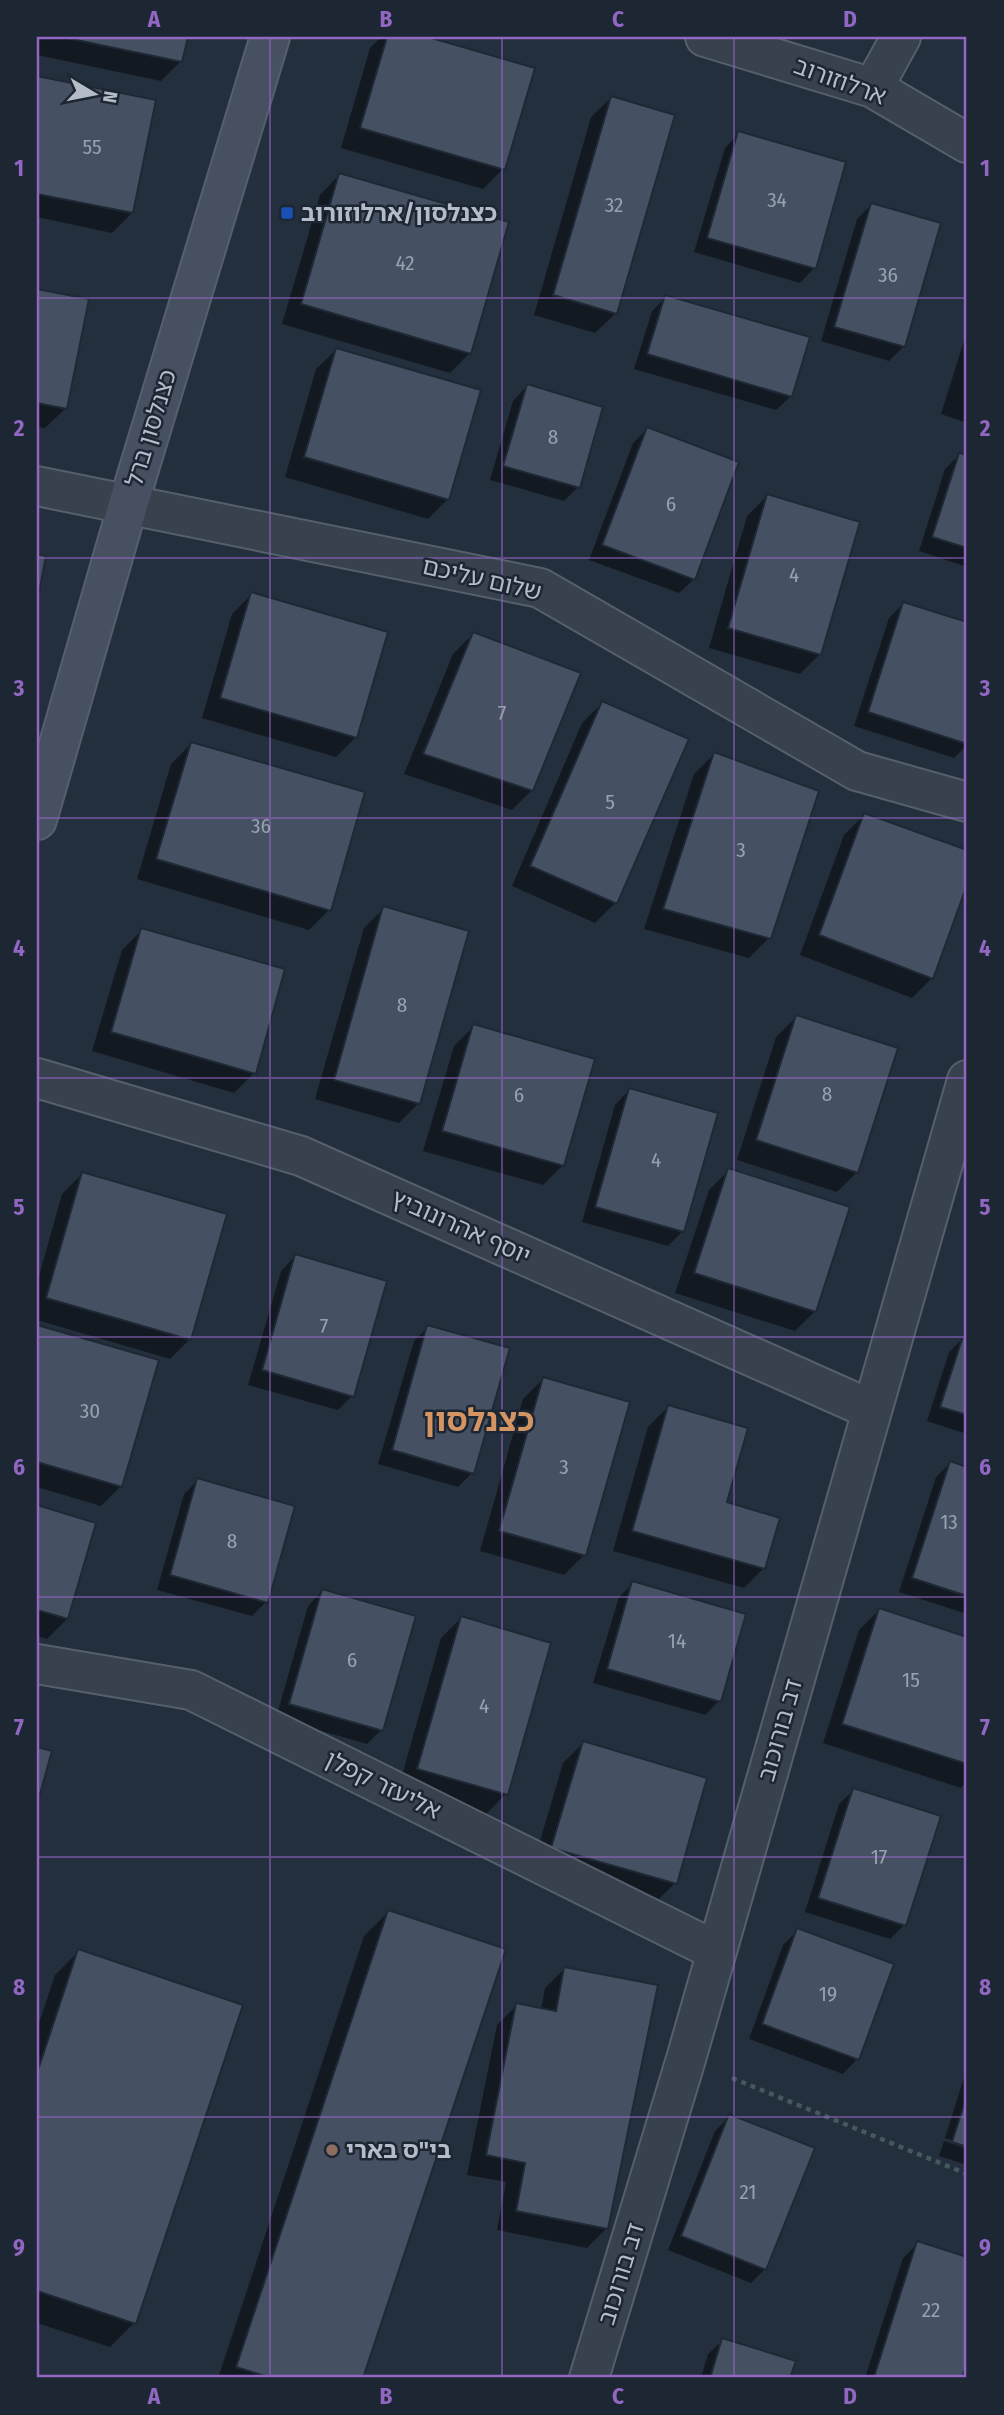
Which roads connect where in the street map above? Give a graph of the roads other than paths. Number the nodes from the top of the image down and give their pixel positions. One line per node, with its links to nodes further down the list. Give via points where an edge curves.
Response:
1 (270, 37): 7 (street, כצנלסון ברל)
2 (705, 37): 4 (street, ארלוזורוב)
3 (901, 37): 4 (street)
4 (873, 88): 5 (street, ארלוזורוב)
5 (967, 143)
6 (37, 486): 7 (street, שלום עליכם)
7 (128, 505): 8 (street, שלום עליכם, via 540,588 857,771); 9 (street, כצנלסון ברל)
8 (967, 802)
9 (37, 820)
10 (37, 1078): 12 (street, יוסף אהרונוביץ, via 301,1156)
11 (967, 1080): 12 (street, דב בורוכוב)
12 (872, 1410): 14 (street, דב בורוכוב)
13 (37, 1664): 14 (street, אליעזר קפלן, via 191,1690)
14 (716, 1951): 15 (street, דב בורוכוב)
15 (589, 2378)

